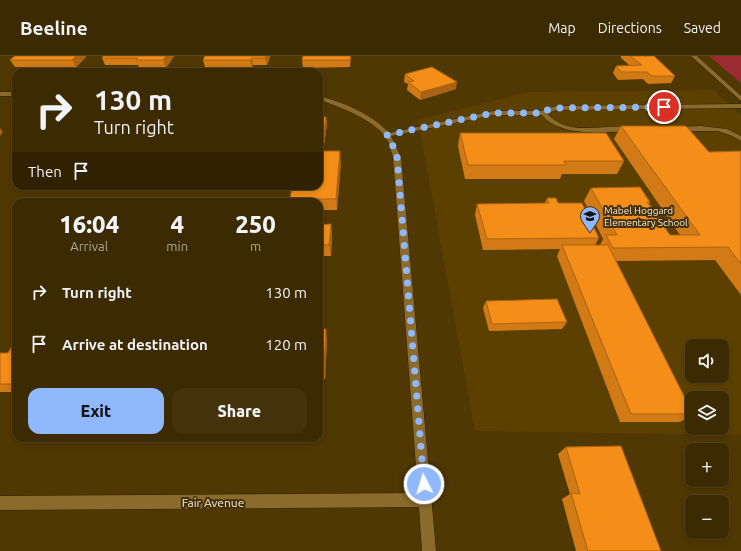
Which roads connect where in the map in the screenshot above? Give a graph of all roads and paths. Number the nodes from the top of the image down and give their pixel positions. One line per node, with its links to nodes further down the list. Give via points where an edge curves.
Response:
1 (694, 56): 4 (street)
2 (0, 94): 3 (street)
3 (12, 94)
4 (741, 99)
5 (323, 100): 10 (street, via 363,115)
6 (741, 106): 7 (street, via 557,108)
7 (544, 113): 8 (street, via 546,118 556,125 577,129); 10 (street, via 493,113)
8 (638, 129)
9 (668, 129): 11 (street, via 727,131)
10 (387, 135): 12 (street, via 397,157)
11 (741, 140)
12 (425, 500): 13 (street, Fair Avenue); 14 (street)
13 (0, 503)
14 (429, 551)

